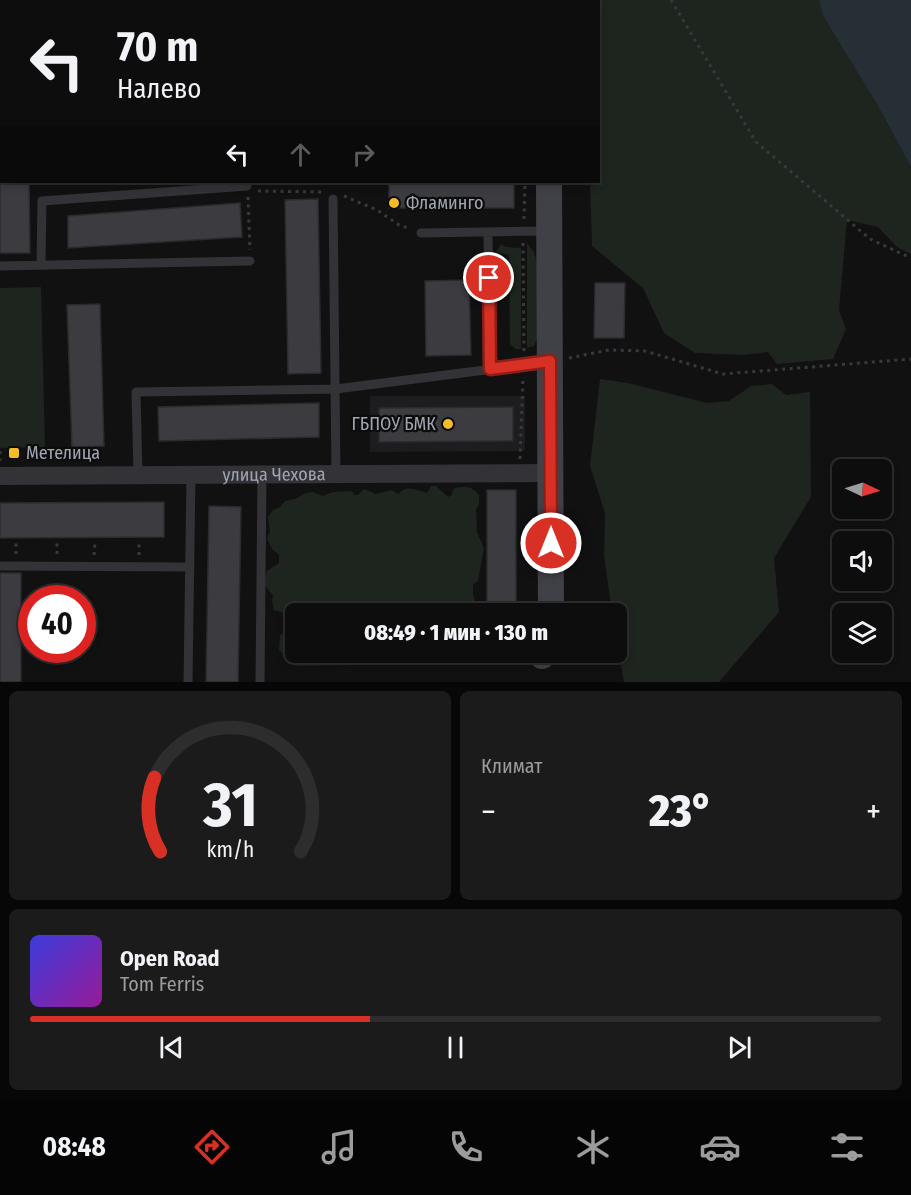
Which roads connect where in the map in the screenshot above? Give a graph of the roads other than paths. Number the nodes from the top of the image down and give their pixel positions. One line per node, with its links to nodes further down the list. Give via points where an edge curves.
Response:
1 (549, 183): 4 (street)
2 (248, 186): 8 (lane, via 42,201)
3 (333, 199): 12 (lane)
4 (549, 231): 6 (lane); 10 (street)
5 (421, 232): 6 (lane)
6 (488, 233): 11 (lane)
7 (250, 261): 8 (lane)
8 (41, 265): 9 (lane)
9 (0, 266)
10 (550, 361): 11 (lane); 13 (street)
11 (490, 369): 12 (lane)
12 (336, 389): 14 (lane, via 135,392); 16 (lane)
13 (550, 473): 16 (street, улица Чехова); 21 (street)
14 (138, 474): 17 (street, улица Чехова); 18 (street, улица Чехова)
15 (262, 474): 16 (street, улица Чехова); 17 (street, улица Чехова); 23 (lane)
16 (336, 474)
17 (191, 475): 20 (lane)
18 (0, 476)
19 (0, 566): 20 (lane)
20 (190, 567): 22 (lane)
21 (551, 603)
22 (188, 682)
23 (260, 682)

